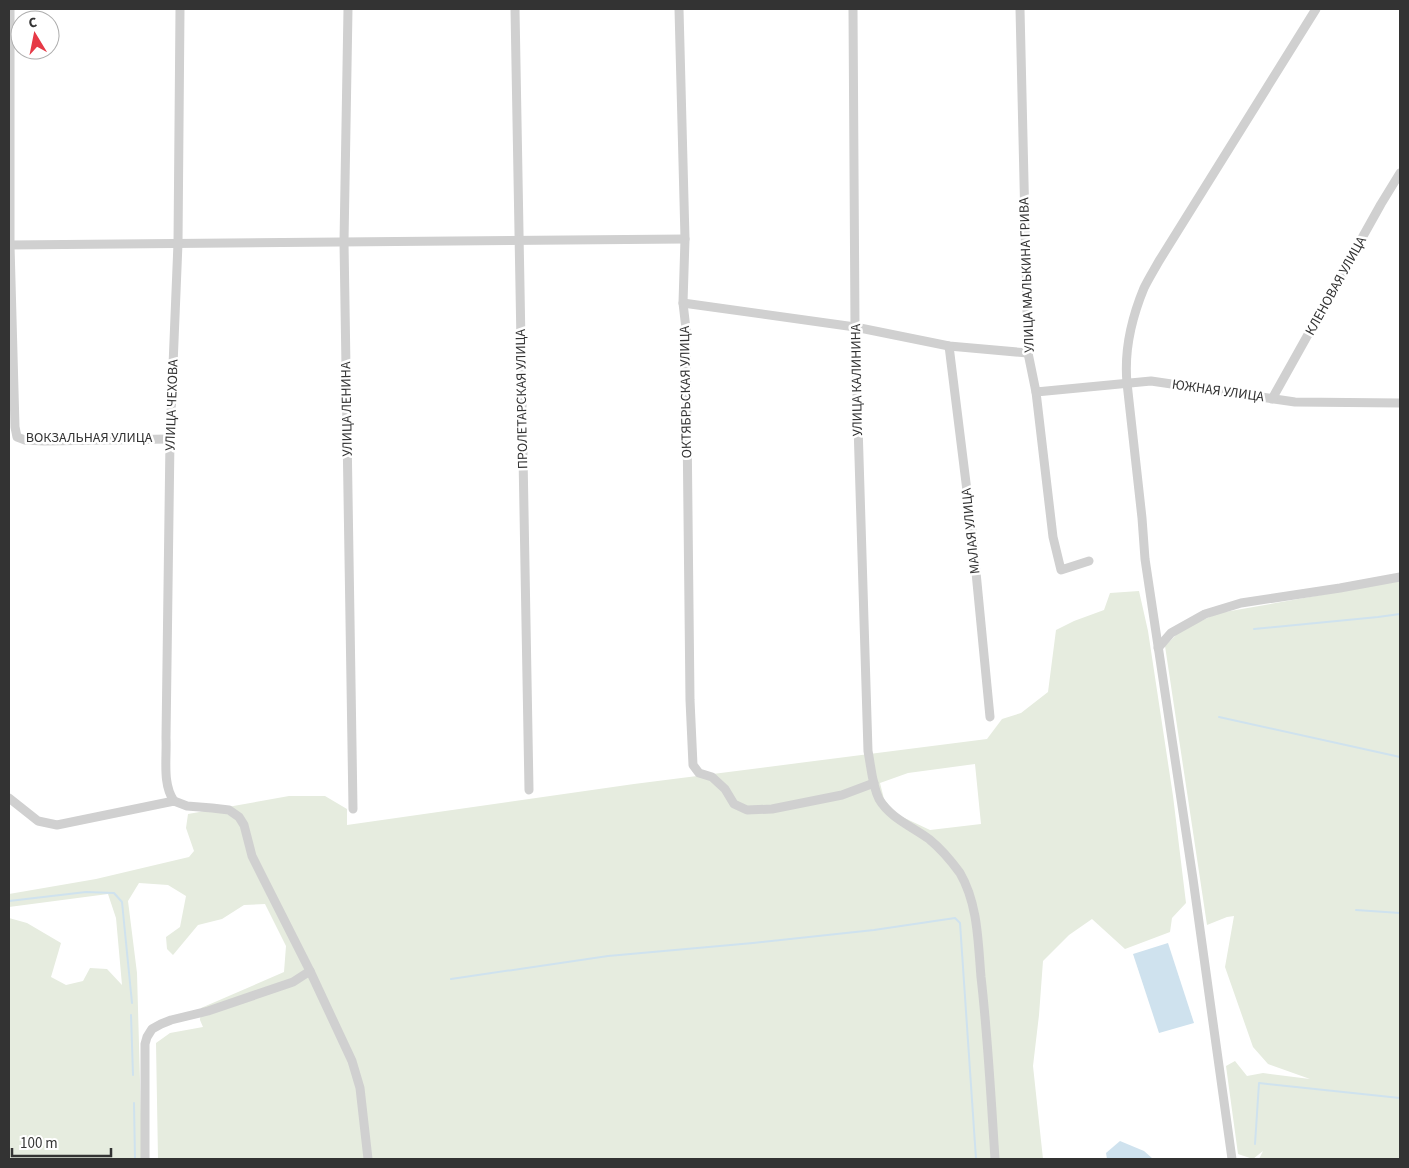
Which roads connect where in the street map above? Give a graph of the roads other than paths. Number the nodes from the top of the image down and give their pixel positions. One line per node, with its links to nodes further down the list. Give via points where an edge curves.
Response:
1 (10, 9): 14 (street, ВОКЗАЛЬНАЯ УЛИЦА)
2 (180, 9): 13 (street, УЛИЦА ЧЕХОВА)
3 (348, 9): 12 (street, УЛИЦА ЛЕНИНА)
4 (515, 9): 11 (street, ПРОЛЕТАРСКАЯ УЛИЦА)
5 (679, 9): 10 (street, ОКТЯБРЬСКАЯ УЛИЦА)
6 (853, 9): 16 (street, УЛИЦА КАЛИНИНА)
7 (1020, 9): 18 (street, УЛИЦА МАЛЬКИНА ГРИВА)
8 (1316, 9): 19 (street, via 1145,286 1128,340)
9 (1400, 173): 21 (street, КЛЕНОВАЯ УЛИЦА)
10 (685, 238): 11 (street); 15 (street, ОКТЯБРЬСКАЯ УЛИЦА)
11 (519, 240): 12 (street); 29 (street, ПРОЛЕТАРСКАЯ УЛИЦА)
12 (344, 242): 13 (street); 32 (street, УЛИЦА ЛЕНИНА)
13 (178, 244): 14 (street); 23 (street, УЛИЦА ЧЕХОВА)
14 (10, 245): 23 (street, ВОКЗАЛЬНАЯ УЛИЦА, via 17,437 44,441)
15 (683, 303): 16 (street); 28 (street, ОКТЯБРЬСКАЯ УЛИЦА, via 693,765 699,773 712,777 725,789 734,804 747,810 772,809 842,795)
16 (855, 327): 17 (street); 28 (street, УЛИЦА КАЛИНИНА, via 868,751)
17 (949, 346): 18 (street); 27 (street, МАЛАЯ УЛИЦА, via 972,531)
18 (1028, 353): 20 (street, УЛИЦА МАЛЬКИНА ГРИВА)
19 (1127, 382): 20 (street, ЮЖНАЯ УЛИЦА); 21 (street, ЮЖНАЯ УЛИЦА, via 1151,381); 26 (street, via 1145,560)
20 (1036, 392): 24 (street, УЛИЦА МАЛЬКИНА ГРИВА, via 1053,537 1061,570)
21 (1272, 399): 22 (street, ЮЖНАЯ УЛИЦА)
22 (1400, 403)
23 (170, 439): 31 (street, УЛИЦА ЧЕХОВА, via 166,738 167,784)
24 (1089, 561)
25 (1400, 577): 26 (street, via 1241,603 1205,614 1171,633)
26 (1158, 648): 37 (street)
27 (990, 717)
28 (874, 783): 36 (street, УЛИЦА КАЛИНИНА, via 880,799 892,814 930,840 948,858 960,874 972,903 984,1008)
29 (529, 790)
30 (9, 798): 31 (street, via 38,821 57,825)
31 (174, 801): 33 (street, via 187,806 229,810 239,816 258,870)
32 (352, 809)
33 (310, 971): 34 (street, via 293,982 171,1020 152,1030 145,1044); 35 (street, via 352,1061 360,1088)
34 (145, 1159)
35 (368, 1159)
36 (995, 1159)
37 (1232, 1159)

